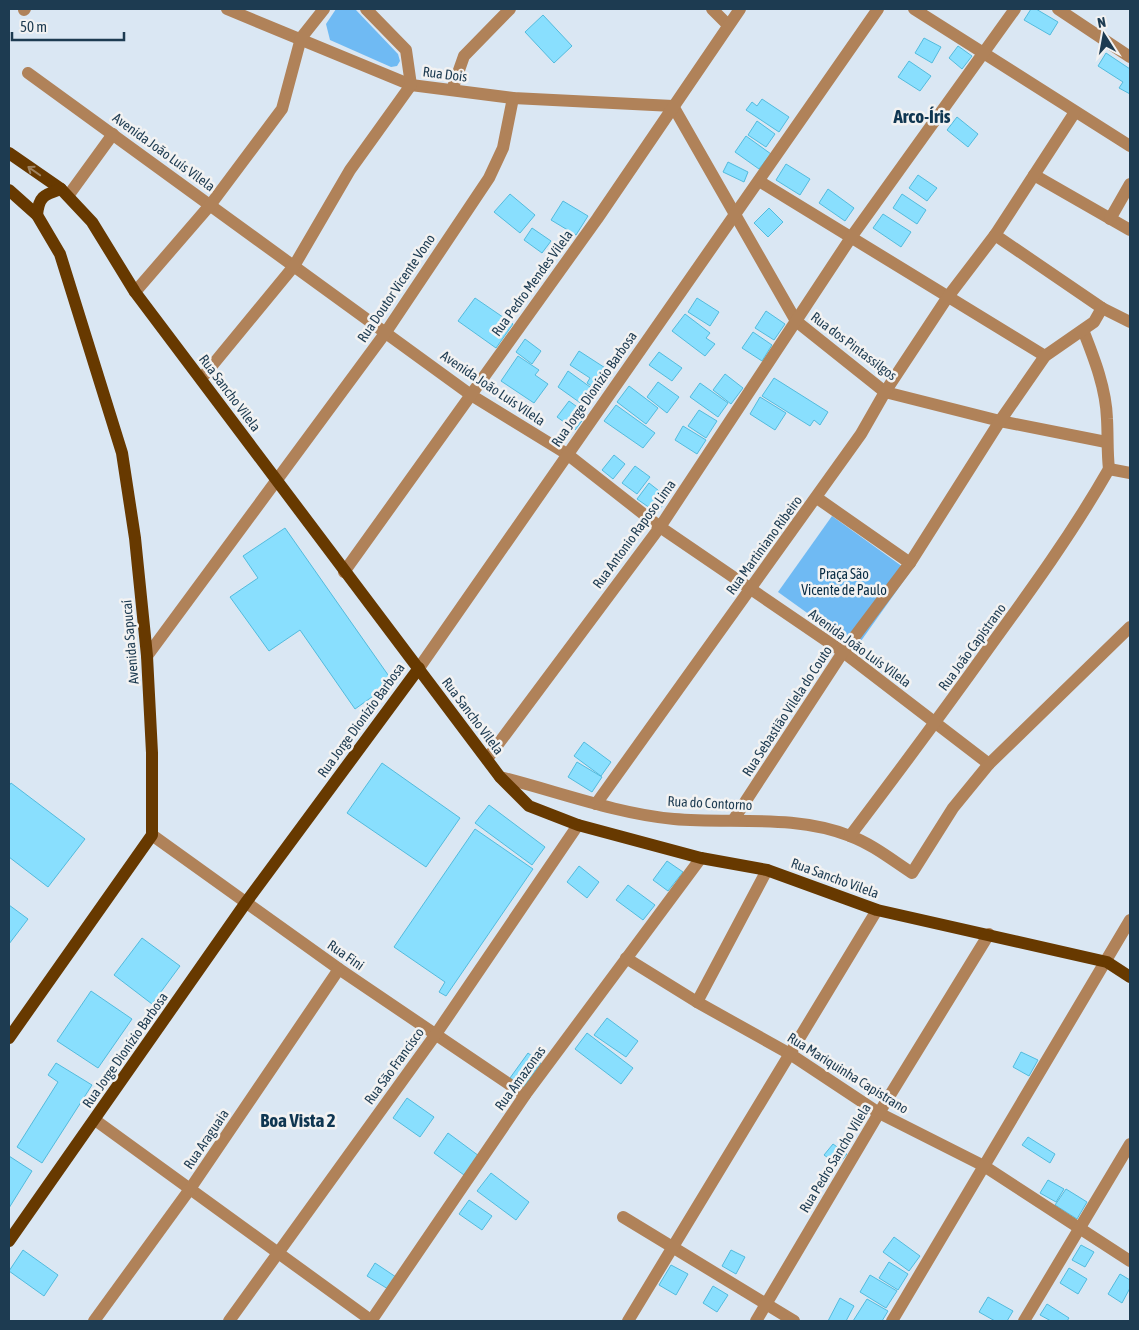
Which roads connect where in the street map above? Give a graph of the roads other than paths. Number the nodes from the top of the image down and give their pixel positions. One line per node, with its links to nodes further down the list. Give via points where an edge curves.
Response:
1 (227, 9): 12 (street, Rua Dois)
2 (324, 9): 12 (street)
3 (366, 9): 16 (street, via 406,50)
4 (510, 9): 17 (street, via 464,56)
5 (712, 9): 11 (street)
6 (740, 9): 11 (street, Rua Pedro Mendes Vilela)
7 (878, 9): 25 (street, Rua Jorge Dionízio Barbosa)
8 (914, 9): 13 (street)
9 (1015, 9): 13 (street, Rua Antonio Raposo Lima)
10 (1058, 9): 14 (street)
11 (727, 24): 19 (street, Rua Pedro Mendes Vilela)
12 (301, 38): 16 (street, Rua Dois); 29 (street, via 282,109)
13 (983, 53): 20 (street); 35 (street, Rua Antonio Raposo Lima)
14 (1130, 57)
15 (28, 73): 21 (street, Avenida João Luís Vilela)
16 (411, 85): 17 (street, Rua Dois); 36 (street, via 350,170)
17 (452, 90): 18 (street, Rua Dois)
18 (513, 98): 19 (street, Rua Dois); 43 (street, Rua Doutor Vicente Vono, via 502,148 489,178)
19 (673, 106): 31 (street, Rua dos Pintassilgos); 47 (street, Rua Pedro Mendes Vilela)
20 (1075, 112): 22 (street); 24 (street, Rua Martiniano Ribeiro)
21 (113, 134): 28 (street); 29 (street, Avenida João Luís Vilela)
22 (1130, 146)
23 (9, 153): 28 (main road, Rua Sancho Vilela, one-way to 23)
24 (1034, 175): 32 (street); 34 (street, Rua Martiniano Ribeiro)
25 (759, 181): 31 (street, Rua Jorge Dionízio Barbosa); 35 (street)
26 (1130, 184): 32 (street)
27 (9, 190): 30 (main road)
28 (64, 193): 30 (main road, via 46,194 38,202); 37 (main road, Rua Sancho Vilela, via 92,222)
29 (211, 204): 36 (street, Avenida João Luís Vilela); 37 (street)
30 (37, 215): 61 (main road, Avenida Sapucaí, via 60,254 122,453 135,538)
31 (735, 215): 40 (street, Rua dos Pintassilgos); 50 (street, Rua Jorge Dionízio Barbosa)
32 (1110, 219): 33 (street)
33 (1130, 230)
34 (995, 234): 38 (street, Rua Martiniano Ribeiro); 39 (street)
35 (852, 236): 38 (street); 40 (street, Rua Antonio Raposo Lima)
36 (294, 266): 43 (street, Avenida João Luís Vilela); 45 (street)
37 (135, 292): 45 (main road, Rua Sancho Vilela)
38 (947, 298): 44 (street); 46 (street, Rua Martiniano Ribeiro)
39 (1102, 308): 41 (street); 42 (street, via 1094,322)
40 (796, 321): 46 (street, Rua dos Pintassilgos); 55 (street, Rua Antonio Raposo Lima)
41 (1130, 322)
42 (1083, 330): 44 (street); 49 (street, via 1103,394)
43 (386, 332): 47 (street, Avenida João Luís Vilela); 53 (street, Rua Doutor Vicente Vono)
44 (1045, 356): 48 (street, Rua Sebastião Vilela do Couto)
45 (201, 379): 53 (main road, Rua Sancho Vilela)
46 (885, 392): 48 (street, Rua dos Pintassilgos); 54 (street, Rua Martiniano Ribeiro)
47 (471, 395): 50 (street, Avenida João Luís Vilela); 57 (street, Rua Pedro Mendes Vilela)
48 (1000, 421): 49 (street, Rua dos Pintassilgos); 56 (street, Rua Sebastião Vilela do Couto)
49 (1106, 442): 51 (street)
50 (566, 454): 55 (street, Avenida João Luís Vilela); 62 (street, Rua Jorge Dionízio Barbosa)
51 (1109, 469): 52 (street); 63 (street, Rua João Capistrano, via 1042,576)
52 (1130, 473)
53 (276, 480): 57 (main road, Rua Sancho Vilela); 61 (street, Rua Doutor Vicente Vono)
54 (817, 498): 56 (street); 58 (street, Rua Martiniano Ribeiro)
55 (660, 527): 58 (street, Avenida João Luís Vilela); 64 (street, Rua Antonio Raposo Lima)
56 (910, 563): 60 (street, Rua Sebastião Vilela do Couto)
57 (344, 572): 62 (main road, Rua Sancho Vilela)
58 (750, 589): 60 (street, Avenida João Luís Vilela); 67 (street, Rua Martiniano Ribeiro)
59 (1130, 627): 65 (street)
60 (843, 652): 63 (street, Avenida João Luís Vilela); 68 (street, Rua Sebastião Vilela do Couto)
61 (147, 656): 70 (main road, Avenida Sapucaí)
62 (419, 668): 64 (main road, Rua Sancho Vilela); 74 (main road, Rua Jorge Dionízio Barbosa)
63 (936, 723): 65 (street, Avenida João Luís Vilela); 71 (street, Rua João Capistrano)
64 (487, 759): 66 (main road, Rua Sancho Vilela)
65 (988, 764): 71 (street, Rua do Contorno, via 953,808 912,873)
66 (500, 777): 67 (street, Rua do Contorno); 69 (main road, Rua Sancho Vilela, via 528,806)
67 (596, 804): 68 (street, Rua do Contorno, via 673,819)
68 (734, 819): 71 (street, Rua do Contorno, via 787,823)
69 (578, 825): 72 (main road, Rua Sancho Vilela); 83 (street, Rua São Francisco)
70 (152, 835): 74 (street, Rua Fini); 84 (main road)
71 (850, 836)
72 (701, 858): 73 (main road, Rua Sancho Vilela); 78 (street, Rua Amazonas)
73 (767, 870): 75 (main road, Rua Sancho Vilela); 82 (street)
74 (247, 901): 80 (street, Rua Fini); 88 (main road, Rua Jorge Dionízio Barbosa)
75 (878, 910): 77 (main road, Rua Sancho Vilela); 85 (street)
76 (1130, 920): 79 (street)
77 (989, 934): 79 (main road, Rua Sancho Vilela); 87 (street, Rua Pedro Sancho Vilela)
78 (626, 958): 82 (street, Rua Mariquinha Capistrano); 86 (street, Rua Amazonas)
79 (1107, 962): 81 (main road, Rua Sancho Vilela); 90 (street)
80 (339, 969): 83 (street, Rua Fini); 91 (street, Rua Araguaia)
81 (1130, 977)
82 (696, 1002): 85 (street, Rua Mariquinha Capistrano)
83 (436, 1034): 86 (street, Rua Fini); 96 (street, Rua São Francisco)
84 (9, 1038)
85 (790, 1054): 87 (street, Rua Mariquinha Capistrano); 95 (street)
86 (525, 1095): 101 (street, Rua Amazonas)
87 (879, 1113): 90 (street, Rua Mariquinha Capistrano); 98 (street, Rua Pedro Sancho Vilela)
88 (95, 1120): 91 (street); 94 (main road, Rua Jorge Dionízio Barbosa)
89 (1130, 1144): 93 (street)
90 (984, 1166): 93 (street, Rua Mariquinha Capistrano); 105 (street)
91 (190, 1189): 96 (street); 99 (street, Rua Araguaia)
92 (623, 1217): 95 (street)
93 (1080, 1230): 97 (street, Rua Mariquinha Capistrano); 106 (street)
94 (9, 1241)
95 (671, 1248): 98 (street); 102 (street)
96 (278, 1254): 100 (street, Rua São Francisco); 101 (street)
97 (1130, 1261)
98 (765, 1304): 103 (street, Rua Pedro Sancho Vilela); 104 (street)
99 (94, 1321)
100 (229, 1321)
101 (372, 1321)
102 (628, 1321)
103 (756, 1321)
104 (794, 1321)
105 (892, 1321)
106 (1024, 1321)

